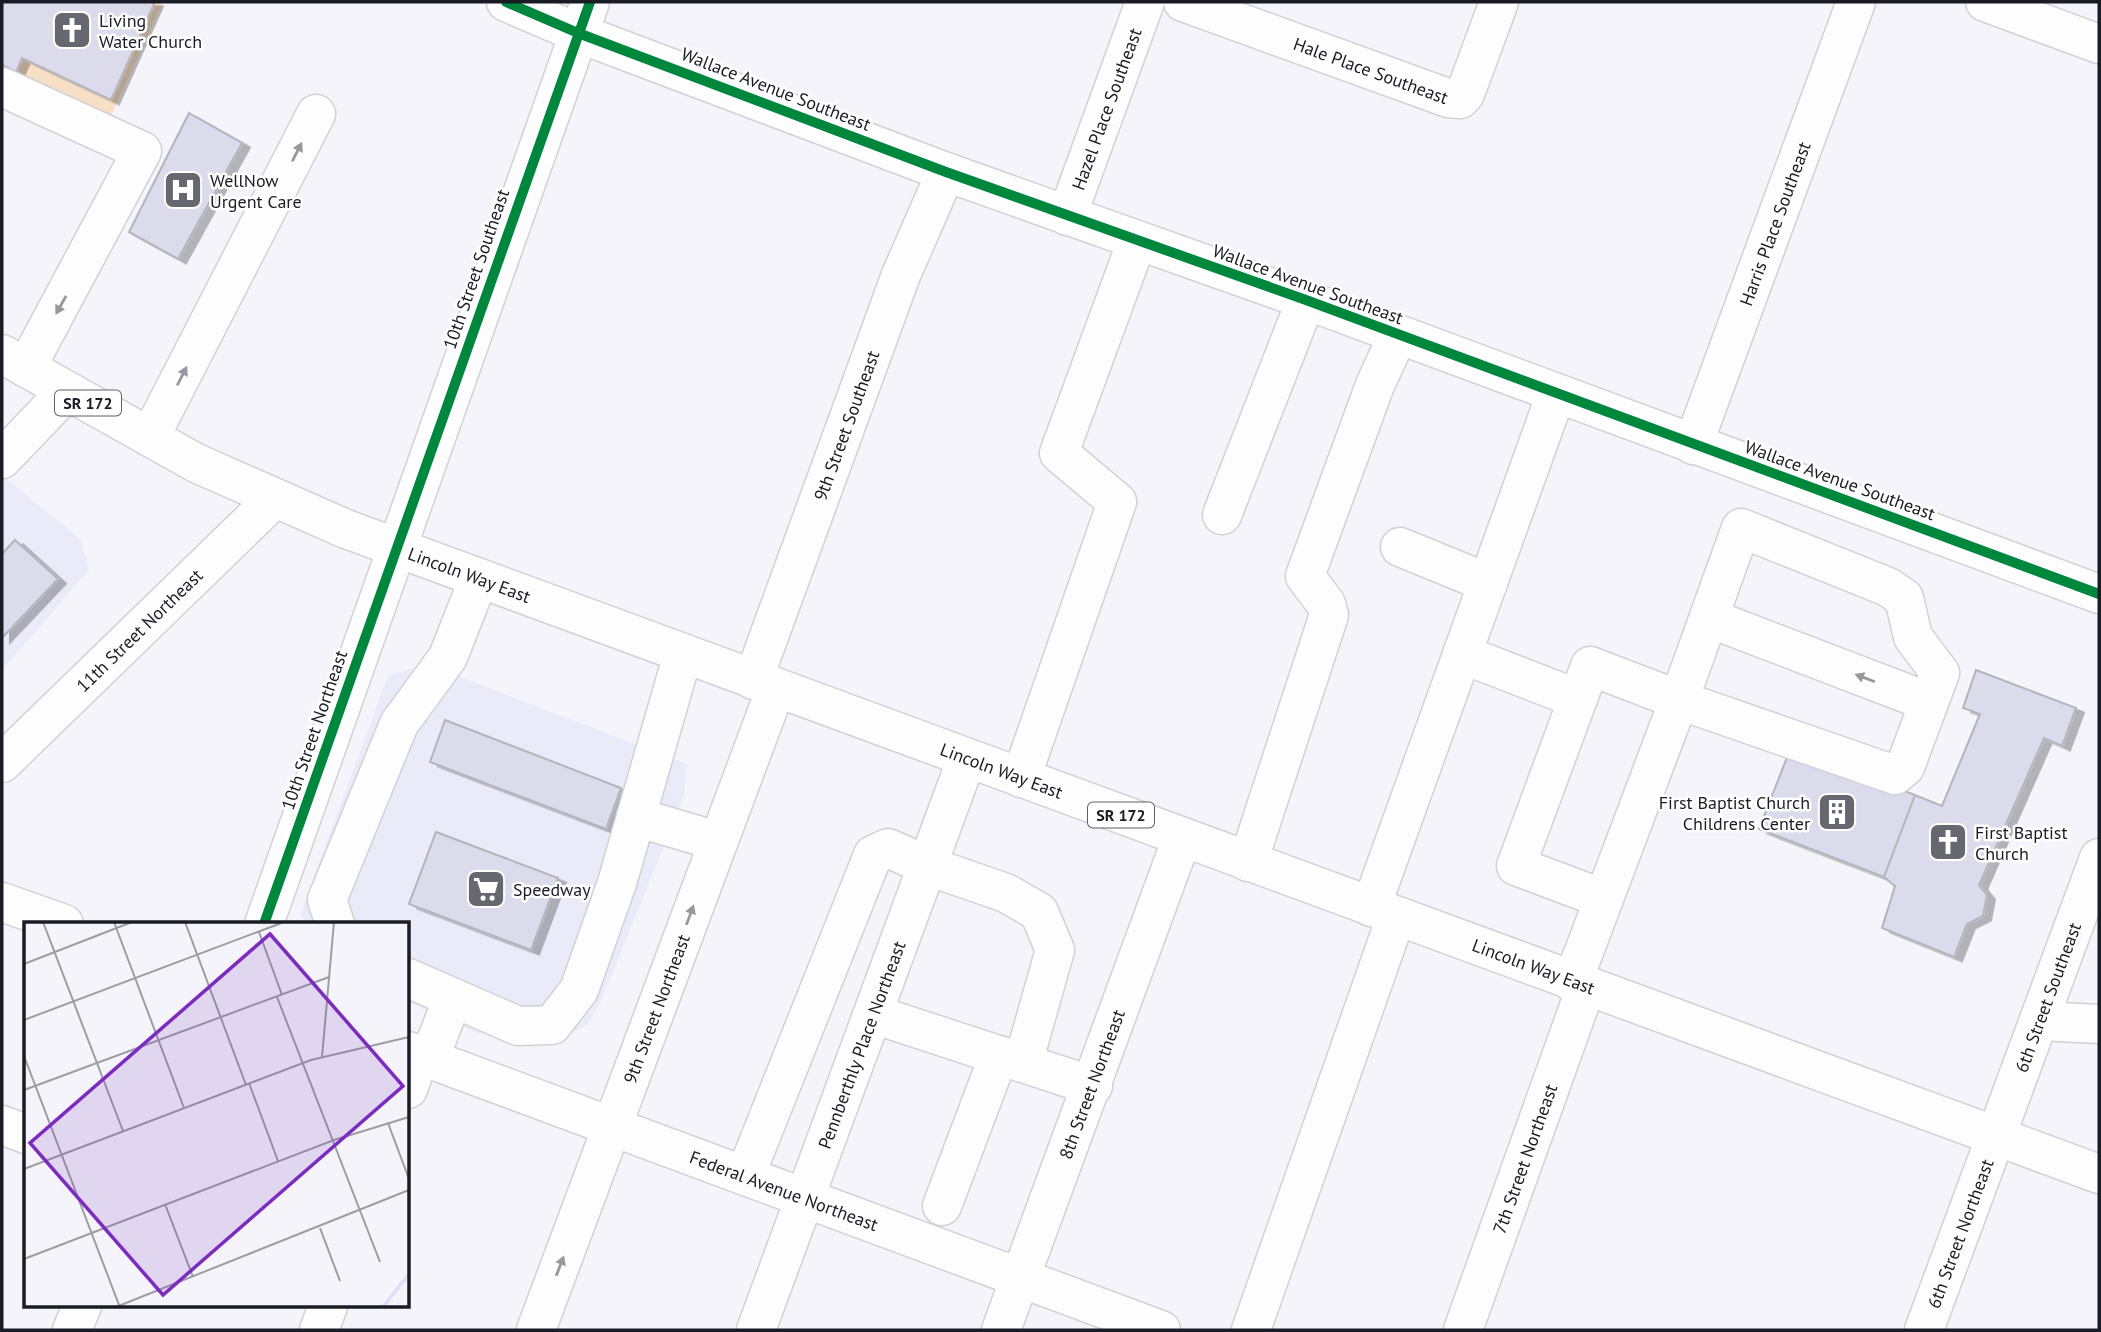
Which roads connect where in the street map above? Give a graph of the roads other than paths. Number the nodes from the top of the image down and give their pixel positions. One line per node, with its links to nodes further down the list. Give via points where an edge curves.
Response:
1 (506, 2): 7 (street, Wallace Avenue Southeast)
2 (1145, 2): 12 (street, Hazel Place Southeast)
3 (1183, 2): 4 (street, Hale Place Southeast, via 1460,99)
4 (1499, 2)
5 (1856, 2): 20 (street, Harris Place Southeast)
6 (1985, 2): 8 (street)
7 (584, 17): 11 (street, Wallace Avenue Southeast); 26 (street, 10th Street Southeast)
8 (2099, 44)
9 (2, 87): 16 (street, one-way to 16, via 142,151 94,246)
10 (316, 114): 19 (street, one-way to 10)
11 (946, 172): 12 (street, Wallace Avenue Southeast); 34 (street, 9th Street Southeast, via 901,275)
12 (1067, 216): 13 (street, Wallace Avenue Southeast)
13 (1137, 241): 14 (street, Wallace Avenue Southeast); 42 (street, via 1059,453 1117,502)
14 (1306, 300): 15 (street, Wallace Avenue Southeast); 24 (street)
15 (1398, 335): 18 (street, Wallace Avenue Southeast); 47 (street, via 1305,576 1329,615)
16 (14, 361): 17 (street, Lincoln Way East / SR 172)
17 (67, 391): 19 (street, Lincoln Way East / SR 172); 21 (street)
18 (1556, 394): 20 (street, Wallace Avenue Southeast); 29 (street)
19 (150, 437): 23 (street, Lincoln Way East / SR 172)
20 (1693, 444): 22 (street, Wallace Avenue Southeast)
21 (2, 459)
22 (1760, 469): 25 (street, 7th Street Northeast); 30 (street, Wallace Avenue Southeast)
23 (275, 498): 26 (street, Lincoln Way East / SR 172); 41 (street, 11th Street Northeast)
24 (1222, 516)
25 (1741, 528): 31 (street, 7th Street Northeast); 37 (street, via 1888,587 1904,598 1913,637 1940,673)
26 (397, 547): 28 (street, Lincoln Way East / SR 172); 38 (street, 10th Street Northeast)
27 (1400, 547): 29 (street)
28 (479, 578): 32 (street, Lincoln Way East / SR 172); 39 (street, via 448,657)
29 (1488, 583): 33 (street)
30 (2099, 594)
31 (1709, 618): 36 (street, 7th Street Northeast); 37 (street, one-way to 31)
32 (683, 654): 34 (street, Lincoln Way East / SR 172); 43 (street)
33 (1462, 654): 35 (street); 52 (street)
34 (765, 684): 40 (street, Lincoln Way East / SR 172); 45 (street, 9th Street Northeast)
35 (1578, 699): 36 (street, via 1590,666); 50 (street, via 1516,866)
36 (1679, 700): 37 (street, via 1895,775 1905,766); 50 (street, 7th Street Northeast)
37 (1929, 702)
38 (340, 709): 39 (street); 54 (street, 10th Street Northeast)
39 (399, 724): 55 (street, via 327,900)
40 (968, 758): 42 (street, Lincoln Way East / SR 172); 48 (street, Pennberthly Place Northeast)
41 (2, 763)
42 (1021, 778): 44 (street, Lincoln Way East / SR 172)
43 (636, 817): 45 (street); 58 (street, via 579,990 552,1025 518,1026)
44 (1182, 838): 47 (street, Lincoln Way East / SR 172); 64 (street, 8th Street Northeast)
45 (717, 841): 66 (street, 9th Street Northeast, one-way to 45)
46 (2099, 858): 49 (street, 6th Street Southeast)
47 (1248, 862): 52 (street, Lincoln Way East / SR 172)
48 (928, 866): 59 (street, Pennberthly Place Northeast); 62 (street, via 1006,893 1039,912 1055,950); 70 (street, via 888,848 873,855)
49 (2092, 895): 60 (street, 6th Street Southeast)
50 (1604, 899): 57 (street, 7th Street Northeast)
51 (2, 902): 53 (street)
52 (1384, 912): 57 (street, Lincoln Way East / SR 172); 82 (street)
53 (58, 922)
54 (265, 922)
55 (334, 922)
56 (410, 979): 58 (street)
57 (1579, 984): 68 (street, Lincoln Way East / SR 172); 83 (street, 7th Street Northeast)
58 (453, 998): 63 (street)
59 (873, 1014): 62 (street); 71 (street, Pennberthly Place Northeast)
60 (2039, 1021): 61 (street); 68 (street, 6th Street Southeast)
61 (2099, 1024)
62 (1011, 1059): 64 (street); 72 (street)
63 (416, 1064): 66 (street, Federal Avenue Northeast)
64 (1093, 1086): 73 (street, 8th Street Northeast)
65 (2, 1125): 67 (street)
66 (613, 1127): 70 (street, Federal Avenue Northeast); 78 (street, 9th Street Northeast, one-way to 66)
67 (24, 1133)
68 (1998, 1135): 69 (street, Lincoln Way East / SR 172); 84 (street, 6th Street Northeast)
69 (2099, 1174)
70 (746, 1176): 71 (street, Federal Avenue Northeast)
71 (805, 1199): 73 (street, Federal Avenue Northeast); 79 (street, Pennberthly Place Northeast)
72 (942, 1206)
73 (1021, 1279): 80 (street, 8th Street Northeast); 81 (street, Federal Avenue Northeast)
74 (81, 1308): 76 (street)
75 (327, 1308): 77 (street)
76 (72, 1330)
77 (318, 1330)
78 (536, 1330)
79 (756, 1330)
80 (1001, 1330)
81 (1161, 1330)
82 (1251, 1330)
83 (1463, 1330)
84 (1924, 1330)

